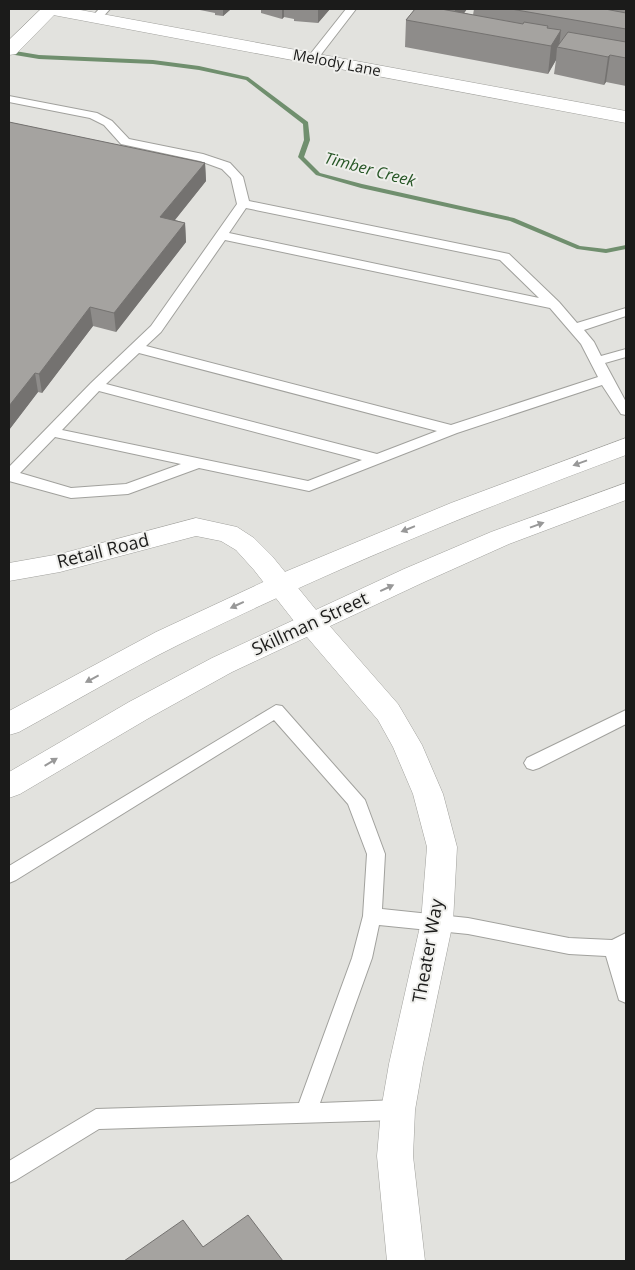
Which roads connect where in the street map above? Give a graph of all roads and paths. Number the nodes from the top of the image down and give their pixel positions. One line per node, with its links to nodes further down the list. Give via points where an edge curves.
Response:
1 (49, 9): 3 (street, Melody Lane); 4 (street)
2 (351, 9): 5 (lane)
3 (100, 13): 5 (street, Melody Lane)
4 (9, 50)
5 (312, 59): 7 (street, Melody Lane)
6 (9, 99): 8 (lane, via 93,115 108,123 126,142 226,166 237,177)
7 (626, 117)
8 (243, 204): 9 (lane); 10 (lane, via 504,257)
9 (221, 235): 10 (lane); 13 (lane, via 156,330)
10 (554, 305): 12 (lane)
11 (626, 312): 12 (lane)
12 (576, 328): 15 (lane)
13 (136, 348): 17 (lane); 19 (lane)
14 (626, 353): 15 (lane)
15 (597, 361): 16 (lane)
16 (607, 379): 18 (lane); 19 (lane)
17 (96, 386): 20 (lane); 22 (lane)
18 (626, 411)
19 (452, 430): 22 (lane)
20 (51, 432): 23 (lane); 24 (lane)
21 (626, 446): 28 (street, one-way to 28, via 502,491)
22 (378, 459): 23 (lane, via 309,486)
23 (200, 463): 24 (lane, via 128,489 71,492)
24 (9, 475)
25 (626, 491): 29 (street, Skillman Street, one-way to 25, via 500,538)
26 (196, 527): 27 (street, Retail Road, via 60,563); 28 (street, Theater Way, via 228,533 245,544)
27 (9, 572)
28 (281, 585): 29 (street, Theater Way); 31 (street, one-way to 31, via 186,629)
29 (311, 623): 33 (street, Skillman Street, one-way to 29, via 222,665); 36 (street, Theater Way, via 388,712 407,745 428,794 442,846)
30 (626, 716): 32 (lane)
31 (9, 724)
32 (533, 763)
33 (9, 786)
34 (9, 875): 35 (lane, via 276,711 356,800 376,854)
35 (372, 916): 36 (lane); 40 (lane, via 362,958)
36 (437, 922): 37 (lane, via 569,946); 39 (street, Theater Way)
37 (620, 944): 38 (lane)
38 (626, 994)
39 (398, 1110): 40 (lane); 42 (street, Theater Way, via 395,1156)
40 (306, 1112): 41 (lane, via 96,1119)
41 (9, 1173)
42 (406, 1261)

